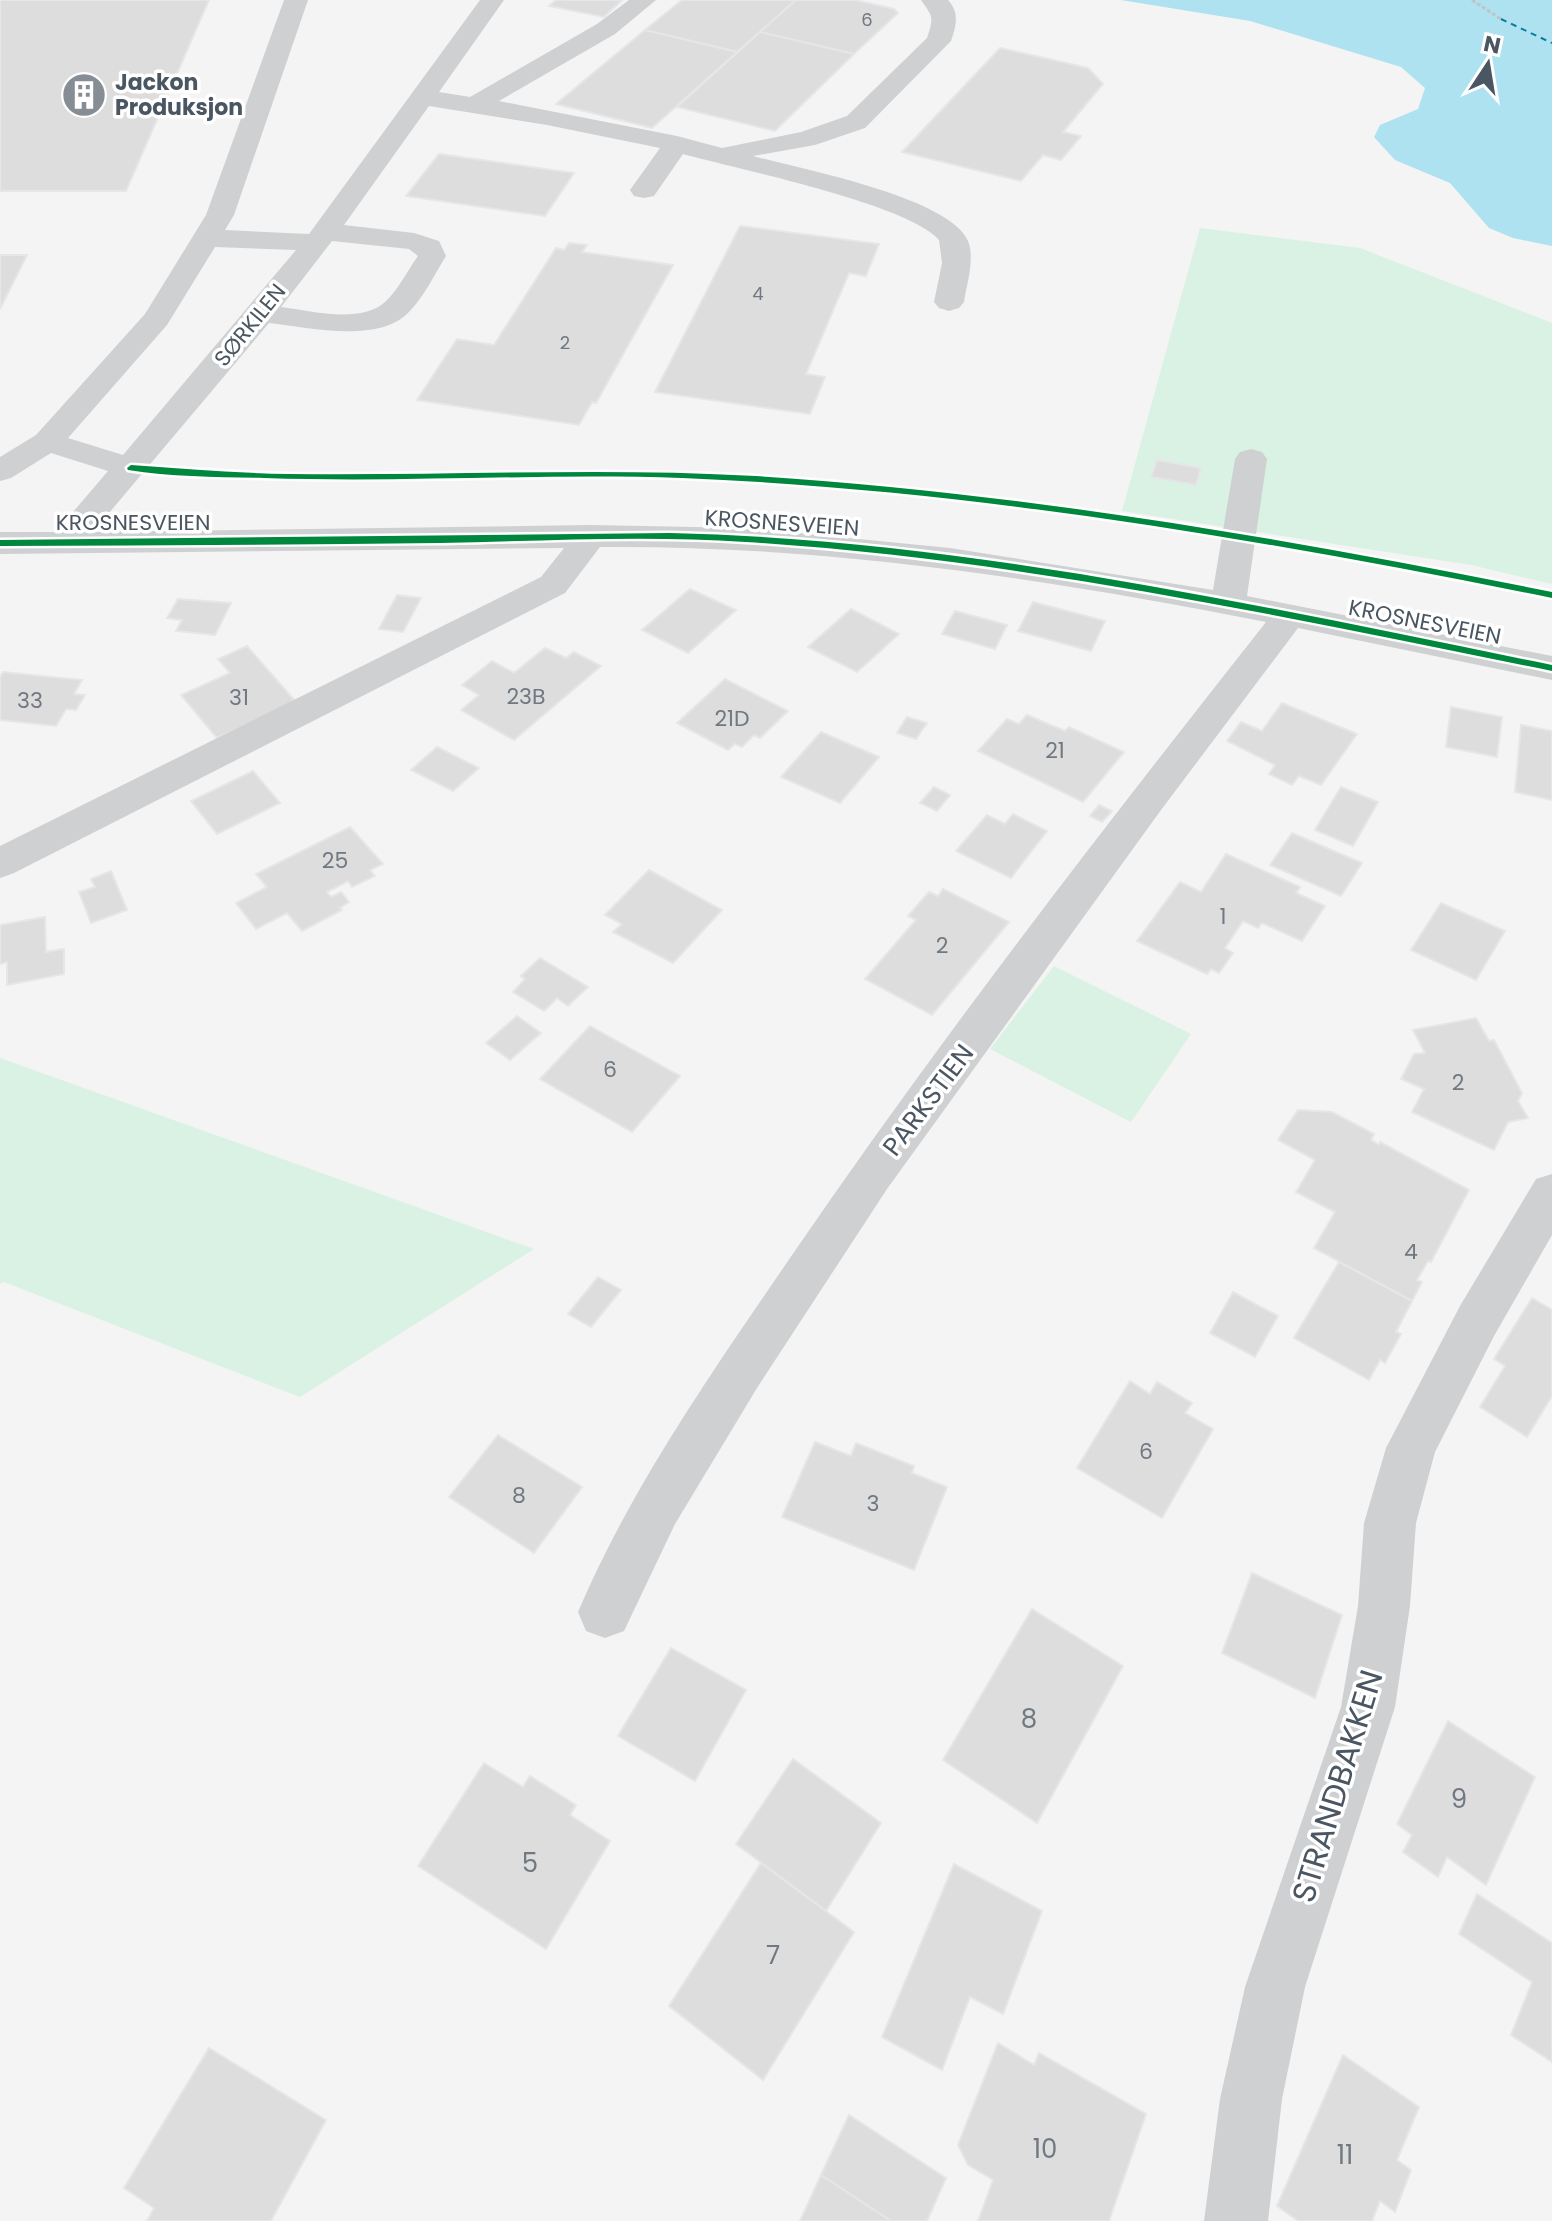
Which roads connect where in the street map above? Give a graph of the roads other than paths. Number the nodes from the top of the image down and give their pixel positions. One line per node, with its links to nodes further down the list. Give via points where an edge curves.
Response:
1 (296, 0): 10 (street)
2 (492, 0): 5 (street, SØRKILEN)
3 (644, 0): 6 (street, via 606,29)
4 (933, 0): 8 (street, via 942,7 945,22 939,41 856,122 806,139)
5 (423, 97): 6 (street); 11 (street, SØRKILEN)
6 (474, 105): 7 (street)
7 (677, 144): 8 (street); 9 (street)
8 (719, 155): 12 (street, via 900,205 931,219 950,232 959,254)
9 (644, 190)
10 (208, 238): 11 (street); 14 (street, via 157,319)
11 (320, 238): 13 (street, SØRKILEN); 13 (street, via 414,241 429,247 432,256 393,311 379,319 350,322)
12 (949, 302)
13 (261, 313): 16 (street, SØRKILEN)
14 (47, 442): 16 (street); 17 (street)
15 (1251, 459): 21 (street)
16 (131, 468): 20 (street, SØRKILEN)
17 (0, 471)
18 (591, 536): 20 (street, KROSNESVEIEN); 21 (street, KROSNESVEIEN, via 743,539 896,551); 24 (street, via 553,585)
19 (0, 543): 20 (street, KROSNESVEIEN)
20 (65, 543)
21 (1228, 603): 22 (street, KROSNESVEIEN)
22 (1290, 615): 23 (street, KROSNESVEIEN); 26 (street, PARKSTIEN, via 871,1176 665,1493)
23 (1552, 668)
24 (0, 863)
25 (1552, 1193): 27 (street, STRANDBAKKEN, via 1411,1448 1390,1523 1368,1707 1275,1987 1251,2099)
26 (605, 1612)
27 (1236, 2221)

